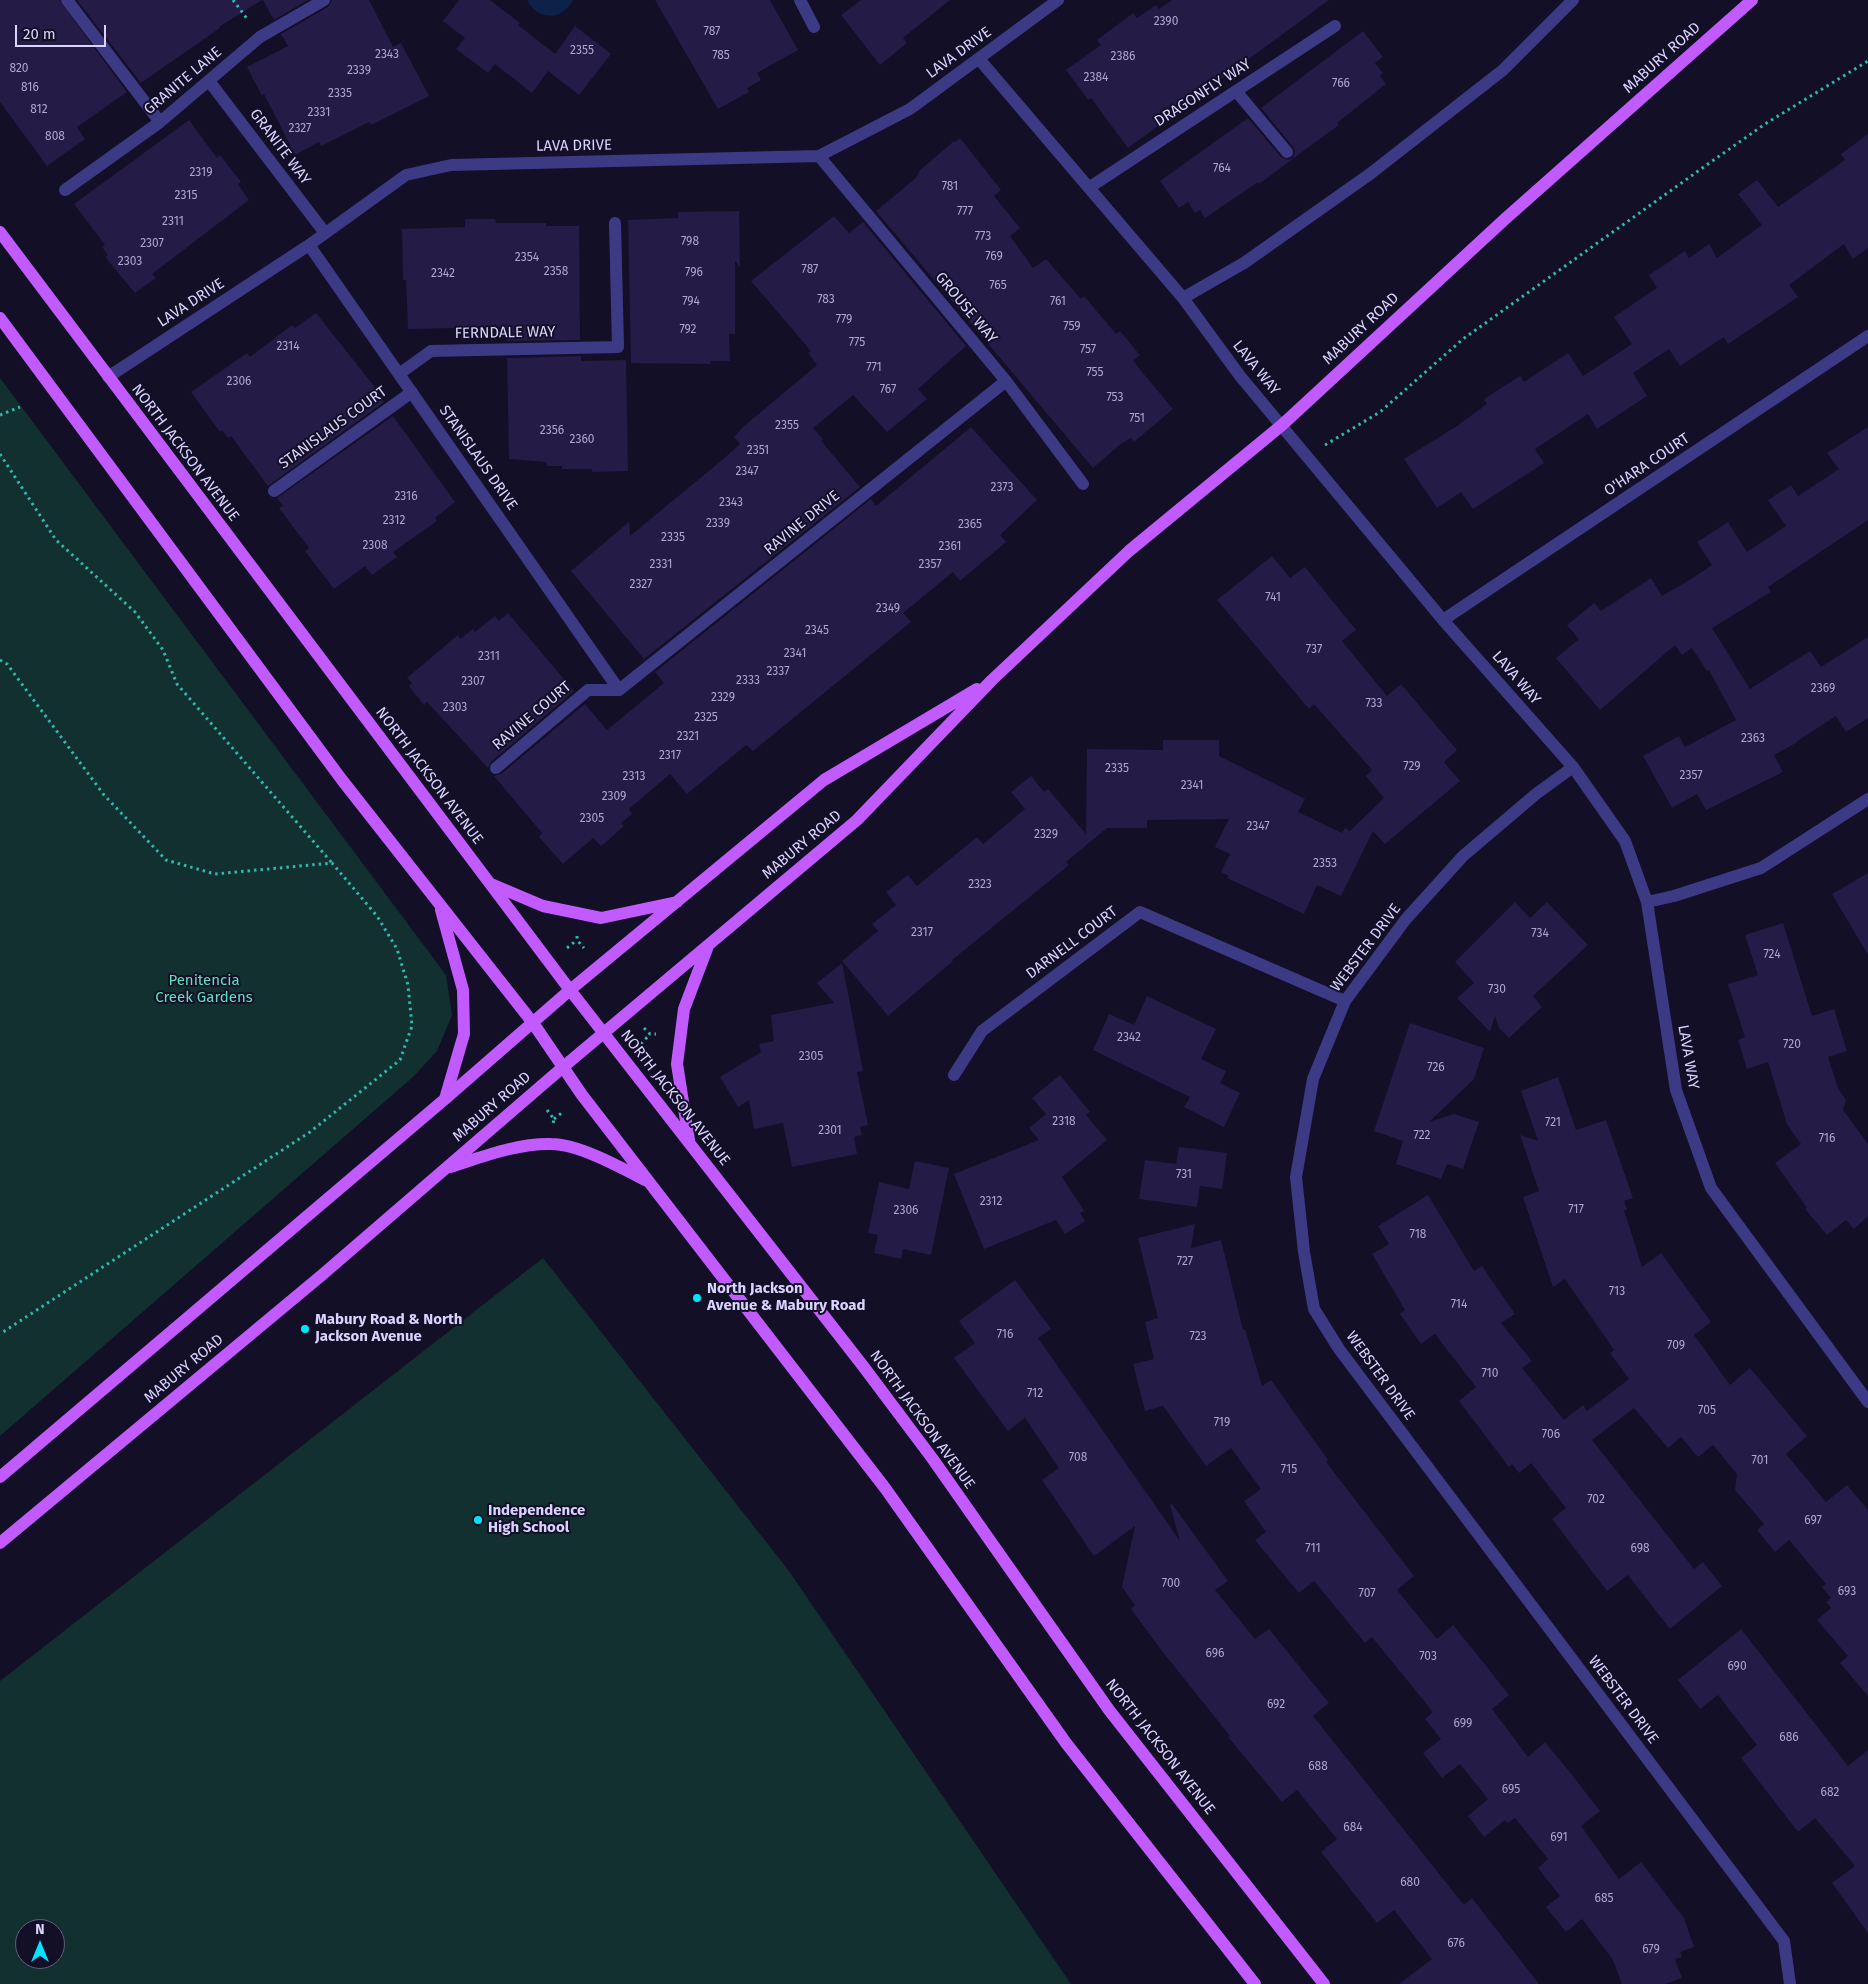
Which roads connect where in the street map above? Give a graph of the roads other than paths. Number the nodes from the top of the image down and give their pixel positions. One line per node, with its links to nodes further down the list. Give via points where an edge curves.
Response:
1 (67, 0): 12 (street)
2 (324, 0): 10 (street, GRANITE LANE, via 260,36)
3 (800, 0): 8 (street)
4 (1058, 0): 9 (street, LAVA DRIVE)
5 (1573, 0): 21 (street, via 1502,70 1370,174 1244,263)
6 (1752, 0): 28 (main road, MABURY ROAD, via 1505,219)
7 (1335, 26): 11 (street, DRAGONFLY WAY)
8 (814, 28)
9 (979, 59): 14 (street, LAVA DRIVE, via 910,109); 15 (street, LAVA WAY)
10 (209, 81): 12 (street, GRANITE LANE); 19 (street, GRANITE WAY)
11 (1236, 90): 13 (street); 15 (street, DRAGONFLY WAY)
12 (160, 122): 16 (street, GRANITE LANE)
13 (1288, 152)
14 (819, 156): 19 (street, LAVA DRIVE, via 451,165 406,175); 26 (street, GROUSE WAY)
15 (1090, 187): 21 (street, LAVA WAY)
16 (65, 190)
17 (615, 223): 24 (street, FERNDALE WAY, via 618,347 431,351)
18 (0, 232): 25 (main road, NORTH JACKSON AVENUE)
19 (325, 233): 20 (street, LAVA DRIVE)
20 (309, 245): 24 (street, STANISLAUS DRIVE); 25 (street, LAVA DRIVE)
21 (1183, 298): 28 (street, LAVA WAY, via 1240,376)
22 (0, 318): 40 (main road, via 342,780)
23 (1868, 336): 31 (street, O'HARA COURT)
24 (399, 374): 27 (street, STANISLAUS DRIVE)
25 (108, 377): 37 (main road, NORTH JACKSON AVENUE)
26 (1006, 381): 29 (street, GROUSE WAY); 33 (street, RAVINE DRIVE)
27 (412, 392): 30 (street, STANISLAUS COURT); 33 (street, STANISLAUS DRIVE)
28 (1282, 425): 31 (street, LAVA WAY); 32 (main road, MABURY ROAD, via 1129,551)
29 (1082, 484)
30 (274, 491)
31 (1443, 620): 34 (street, LAVA WAY)
32 (992, 680): 38 (main road, MABURY ROAD, via 824,780); 41 (main road, MABURY ROAD, via 858,820)
33 (619, 690): 35 (street, RAVINE COURT, via 588,690)
34 (1573, 767): 39 (street, LAVA WAY, via 1625,841); 43 (street, WEBSTER DRIVE, via 1463,856 1406,920)
35 (496, 768)
36 (1868, 799): 39 (street, via 1761,868)
37 (490, 884): 38 (main road, via 543,906 600,918); 42 (main road, NORTH JACKSON AVENUE)
38 (679, 902): 42 (main road, MABURY ROAD)
39 (1647, 902): 52 (street, LAVA WAY, via 1676,1090 1711,1188)
40 (439, 903): 44 (main road); 48 (main road, via 463,990 464,1034)
41 (709, 944): 45 (main road, MABURY ROAD); 49 (main road, via 684,1009 677,1064)
42 (570, 990): 44 (main road, MABURY ROAD); 45 (main road, NORTH JACKSON AVENUE)
43 (1345, 1001): 47 (street, DARNELL COURT, via 1140,912 982,1032); 57 (street, WEBSTER DRIVE, via 1313,1079 1296,1177 1314,1309 1339,1349 1784,1941)
44 (532, 1023): 46 (main road); 48 (main road, MABURY ROAD)
45 (605, 1033): 46 (main road, MABURY ROAD); 49 (main road, NORTH JACKSON AVENUE)
46 (562, 1068): 50 (main road, MABURY ROAD); 51 (main road)
47 (954, 1075)
48 (445, 1099): 53 (main road, MABURY ROAD)
49 (689, 1142): 56 (main road, NORTH JACKSON AVENUE, via 920,1443 1109,1710)
50 (446, 1168): 51 (main road, via 509,1150 552,1144 596,1156); 54 (main road, MABURY ROAD)
51 (652, 1183): 55 (main road, via 885,1488 1066,1743)
52 (1868, 1402)
53 (0, 1477)
54 (0, 1543)
55 (1254, 1984)
56 (1324, 1984)
57 (1790, 1984)

